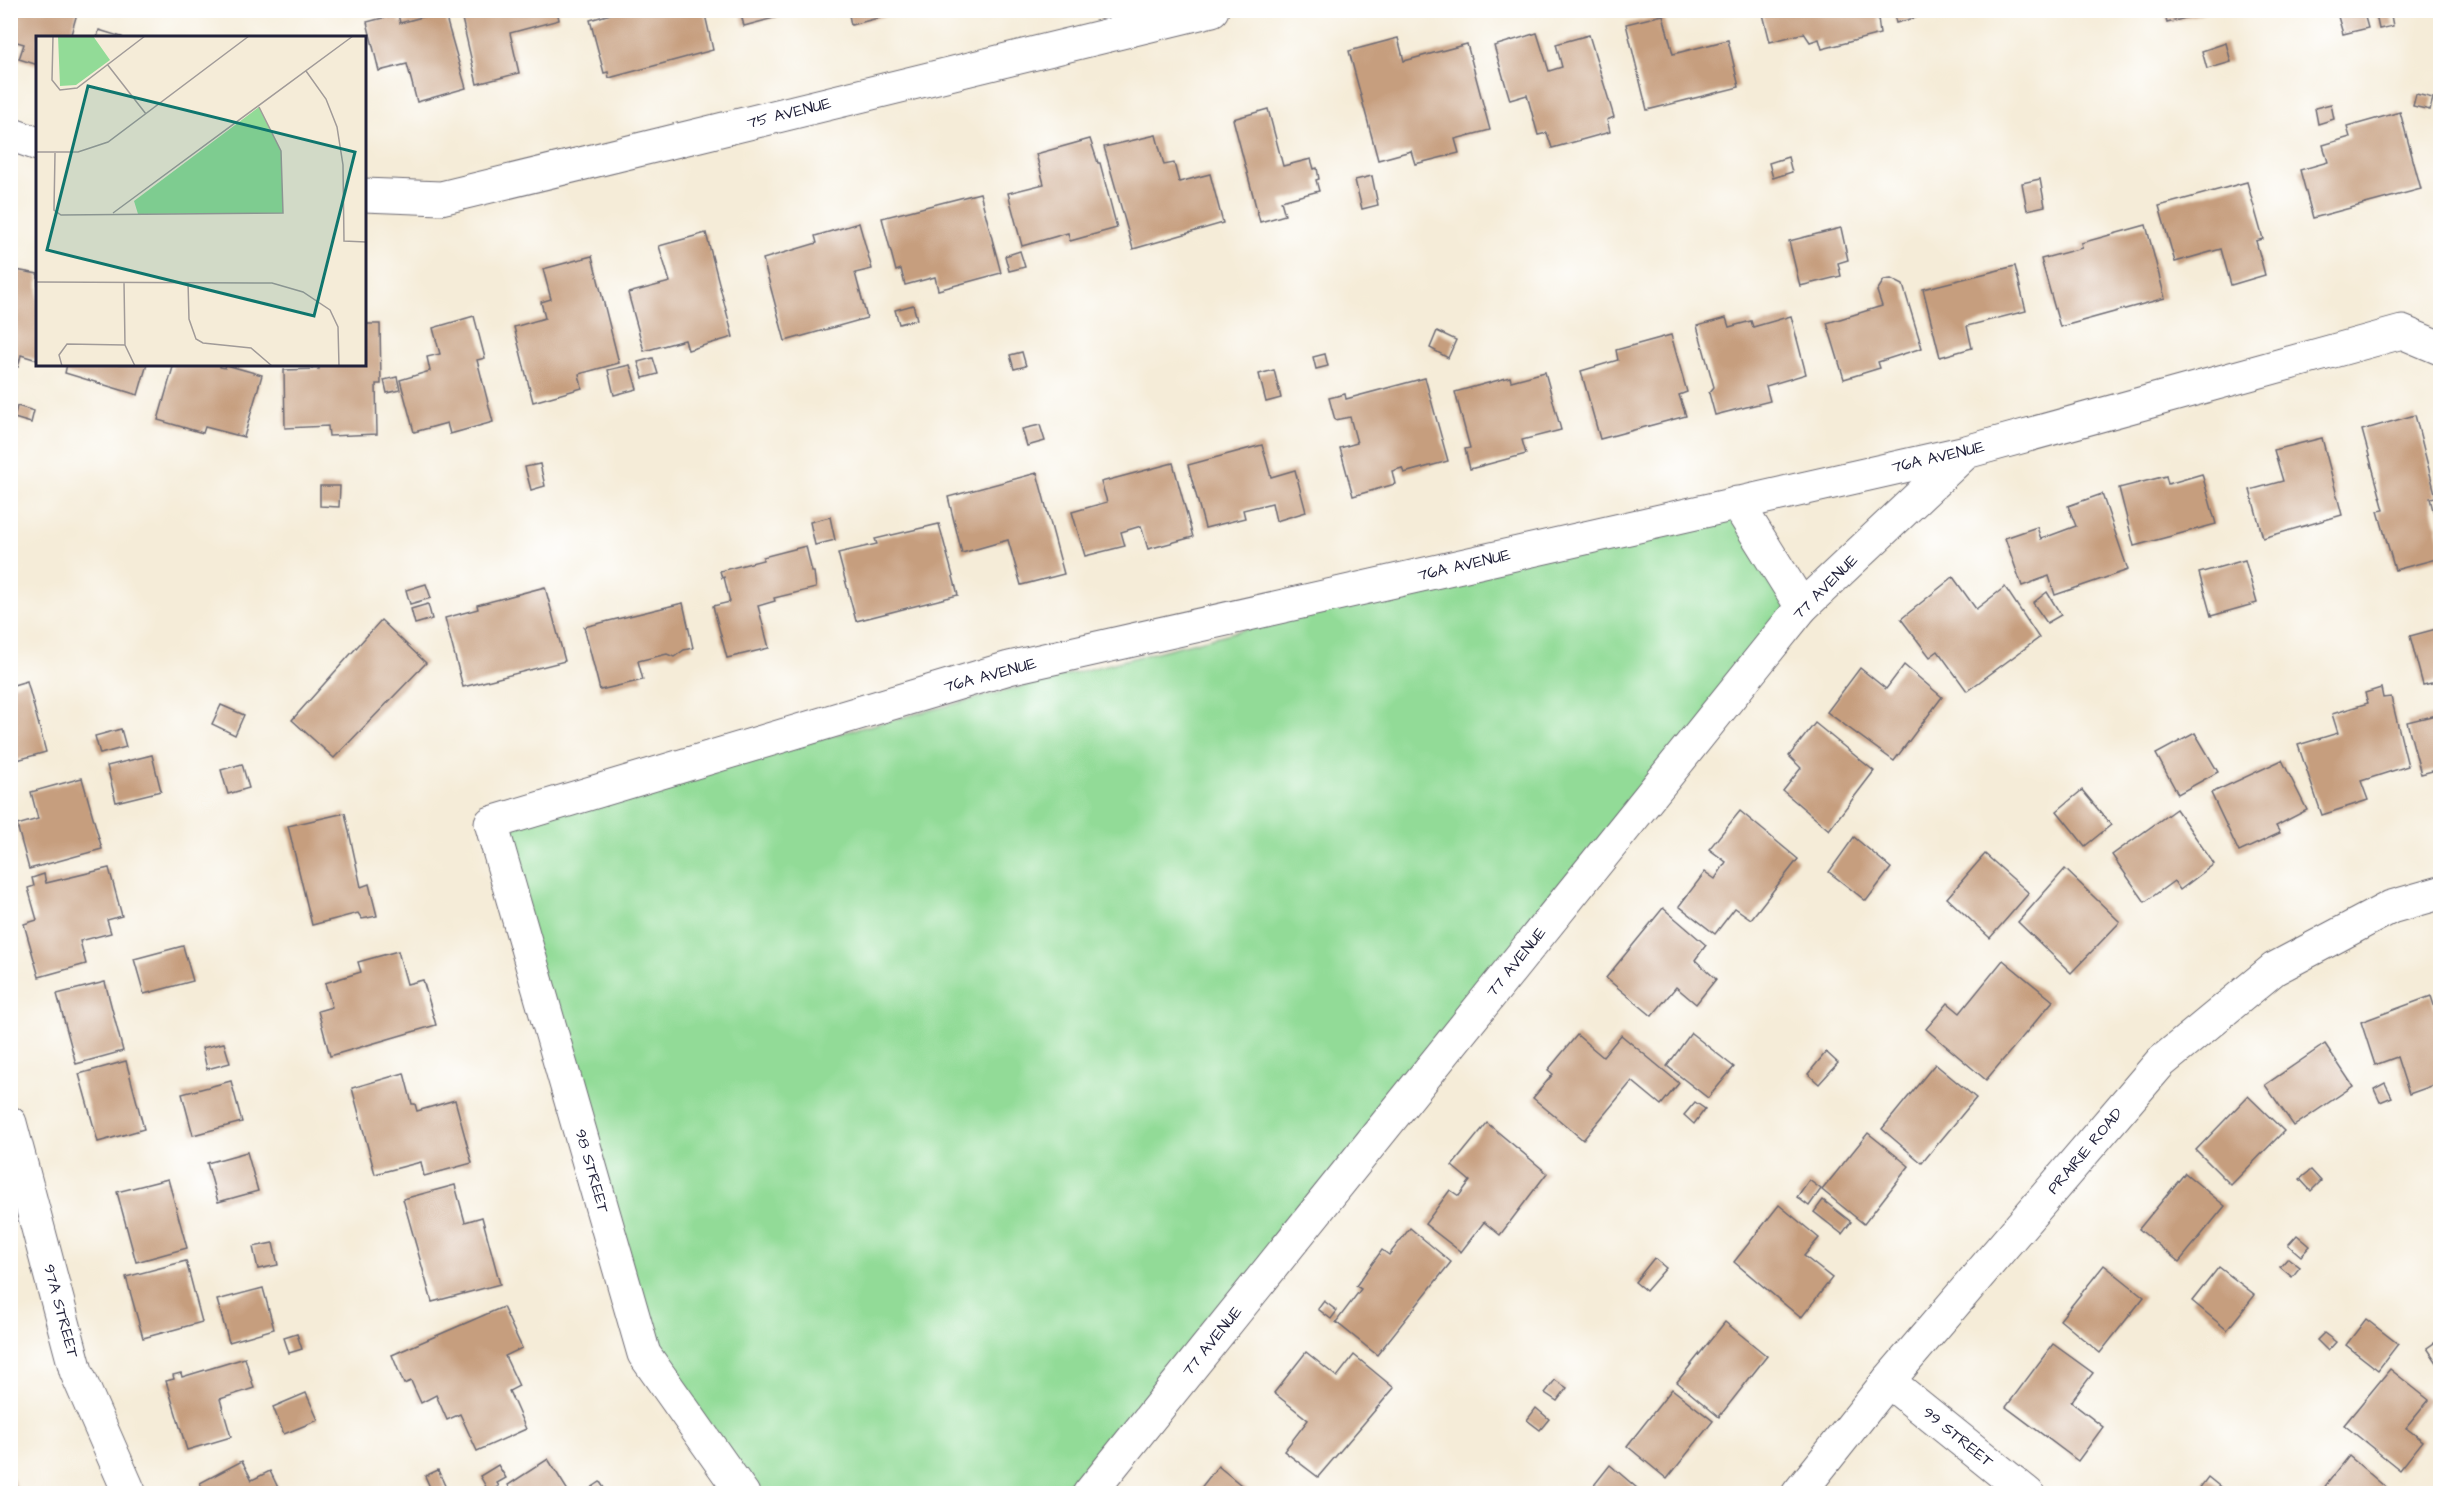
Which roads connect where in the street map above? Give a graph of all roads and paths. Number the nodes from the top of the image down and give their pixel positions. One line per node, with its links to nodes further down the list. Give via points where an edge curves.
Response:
1 (1212, 10): 2 (street, 75 AVENUE)
2 (1158, 17): 5 (street, 75 AVENUE, via 441,198)
3 (10, 134): 4 (street)
4 (36, 143)
5 (366, 195)
6 (2439, 347): 7 (street, 76A AVENUE, via 2402,332)
7 (1966, 452): 8 (street, 76A AVENUE); 9 (street, 77 AVENUE)
8 (1737, 503): 9 (street); 10 (street, 76A AVENUE, via 1009,668)
9 (1802, 607): 16 (street, 77 AVENUE)
10 (492, 823): 15 (street, 98 STREET, via 645,1353)
11 (2440, 893): 13 (street, PRAIRIE ROAD, via 2391,907 2274,969 2160,1063)
12 (10, 1123): 14 (street, 97A STREET, via 76,1371)
13 (1888, 1381): 17 (street, PRAIRIE ROAD); 18 (street, 99 STREET)
14 (129, 1494)
15 (742, 1494)
16 (1089, 1494)
17 (1798, 1494)
18 (2028, 1494)

